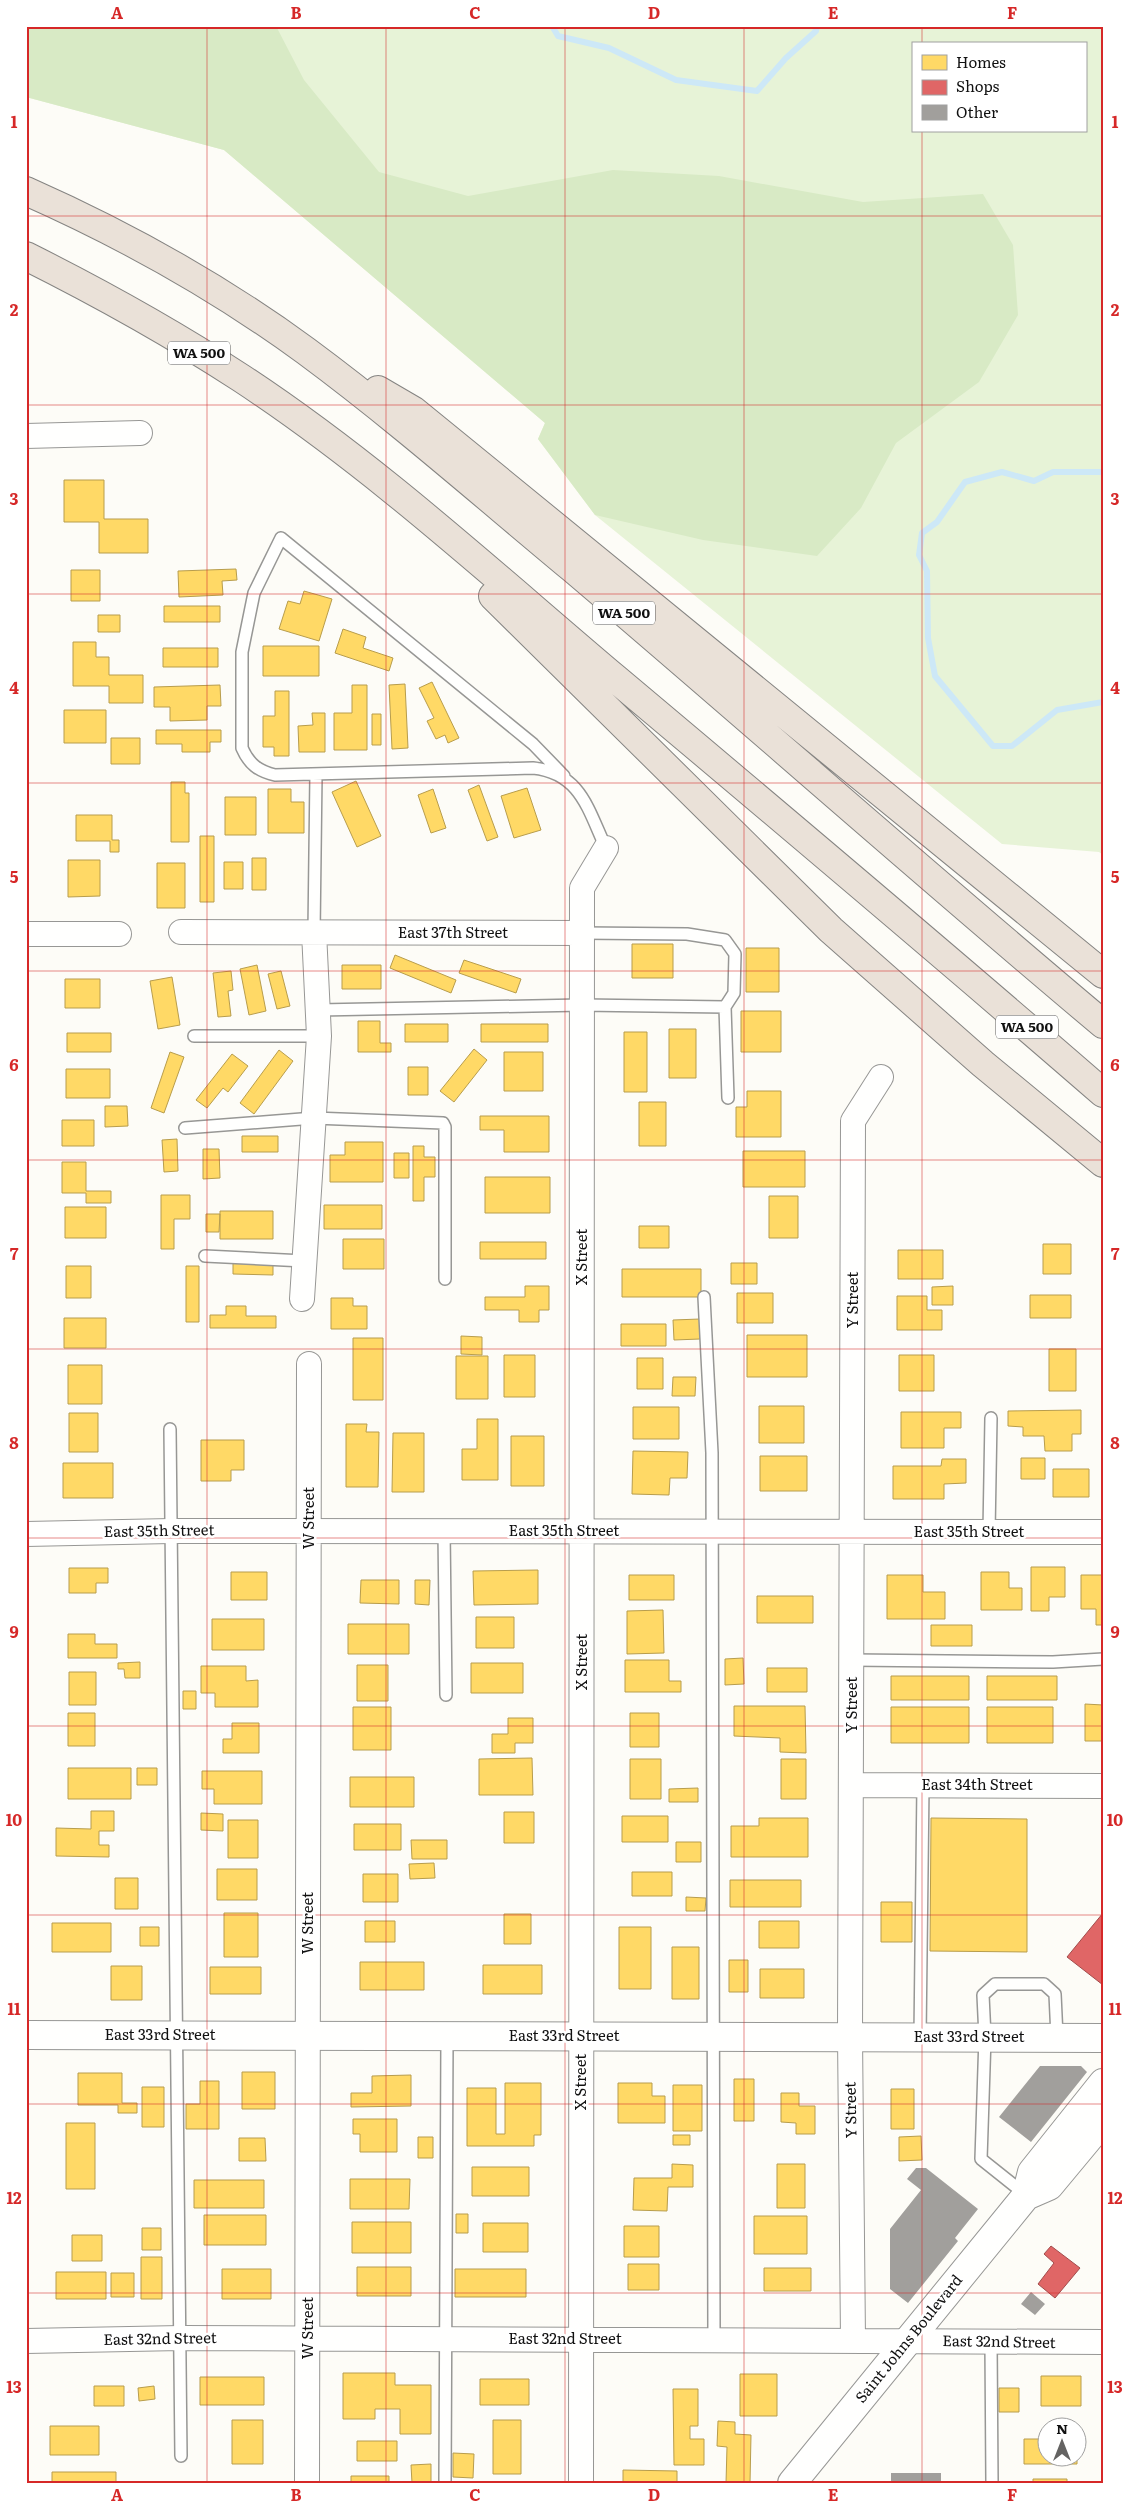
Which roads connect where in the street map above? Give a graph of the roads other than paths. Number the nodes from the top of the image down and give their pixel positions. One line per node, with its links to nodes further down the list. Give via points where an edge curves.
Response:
1 (26, 191): 3 (highway, WA 500, via 175,268)
2 (26, 256): 6 (highway, WA 500, via 88,287 242,379)
3 (275, 330): 15 (highway, via 414,411); 19 (highway, WA 500, via 494,502)
4 (140, 433): 5 (street)
5 (26, 436)
6 (361, 467): 23 (highway, WA 500, via 457,544); 27 (highway, via 830,930 976,1058)
7 (316, 774): 8 (lane, via 533,768 549,769); 8 (lane, via 264,773 246,758 242,748 242,652 254,593 281,538 533,744); 11 (lane)
8 (564, 776): 9 (lane, via 576,787)
9 (606, 848): 12 (street, X Street, via 582,888)
10 (181, 932): 11 (street, East 37th Street)
11 (314, 932): 12 (street, East 37th Street); 18 (street)
12 (582, 933): 16 (street, X Street); 17 (lane, East 37th Street, via 687,934 725,940 735,954 734,993)
13 (26, 934): 14 (street)
14 (119, 934)
15 (1103, 974)
16 (582, 1005): 17 (lane); 18 (lane); 39 (street, X Street)
17 (725, 1008): 24 (lane)
18 (319, 1010): 21 (street)
19 (1103, 1024)
20 (194, 1036): 21 (lane)
21 (319, 1036): 25 (street)
22 (881, 1077): 41 (street, Y Street, via 853,1121)
23 (1103, 1093)
24 (728, 1098)
25 (314, 1118): 26 (lane); 29 (street); 30 (lane, via 443,1123)
26 (185, 1128)
27 (1103, 1162)
28 (205, 1256): 29 (lane)
29 (304, 1261): 32 (street)
30 (445, 1279)
31 (704, 1297): 40 (lane, via 712,1453)
32 (302, 1299)
33 (309, 1364): 37 (street, W Street)
34 (991, 1418): 42 (lane)
35 (170, 1429): 36 (lane)
36 (171, 1531): 37 (street, East 35th Street); 44 (street, East 35th Street); 52 (lane)
37 (309, 1531): 38 (street, East 35th Street); 53 (street, W Street)
38 (444, 1531): 39 (street, East 35th Street); 47 (lane)
39 (582, 1531): 40 (street, East 35th Street); 54 (street, X Street)
40 (712, 1531): 41 (street, East 35th Street); 55 (lane)
41 (852, 1532): 42 (street, East 35th Street); 46 (street, Y Street)
42 (989, 1532): 43 (street, East 35th Street)
43 (1103, 1532)
44 (26, 1534)
45 (1103, 1659): 46 (lane, via 1053,1662)
46 (852, 1660): 48 (street, Y Street)
47 (446, 1695)
48 (851, 1785): 49 (street, East 34th Street); 56 (street, Y Street)
49 (924, 1785): 50 (street, East 34th Street); 58 (lane)
50 (1103, 1786)
51 (26, 2035): 52 (street, East 33rd Street)
52 (176, 2035): 53 (street, East 33rd Street); 65 (lane)
53 (308, 2035): 57 (street, East 33rd Street); 66 (street, W Street)
54 (582, 2036): 55 (street, East 33rd Street); 57 (street, East 33rd Street); 68 (street, X Street)
55 (714, 2036): 56 (street, East 33rd Street); 69 (lane)
56 (850, 2036): 58 (street, East 33rd Street); 71 (street, Y Street)
57 (447, 2037): 67 (lane)
58 (920, 2037): 59 (street, East 33rd Street)
59 (985, 2037): 60 (street, East 33rd Street); 60 (lane, via 983,1995 994,1984 1044,1984 1055,1994); 64 (lane, via 981,2159)
60 (1057, 2037): 61 (street, East 33rd Street)
61 (1103, 2038)
62 (1103, 2083): 64 (street, Saint Johns Boulevard, via 1032,2172)
63 (1103, 2121): 64 (street, Saint Johns Boulevard, via 1049,2186)
64 (1026, 2196): 72 (street, Saint Johns Boulevard)
65 (180, 2338): 66 (street, East 32nd Street); 70 (street, East 32nd Street); 75 (lane)
66 (308, 2338): 67 (street, East 32nd Street); 76 (street, W Street)
67 (445, 2338): 68 (street, East 32nd Street); 77 (lane)
68 (581, 2339): 69 (street, East 32nd Street); 78 (street, X Street)
69 (714, 2339): 71 (street, East 32nd Street)
70 (26, 2340)
71 (853, 2340): 72 (street, East 32nd Street)
72 (908, 2340): 74 (street, East 32nd Street); 79 (street, Saint Johns Boulevard)
73 (1103, 2342): 74 (street, East 32nd Street)
74 (991, 2343): 80 (lane)
75 (180, 2456)
76 (308, 2483)
77 (444, 2483)
78 (580, 2483)
79 (792, 2483)
80 (992, 2483)

